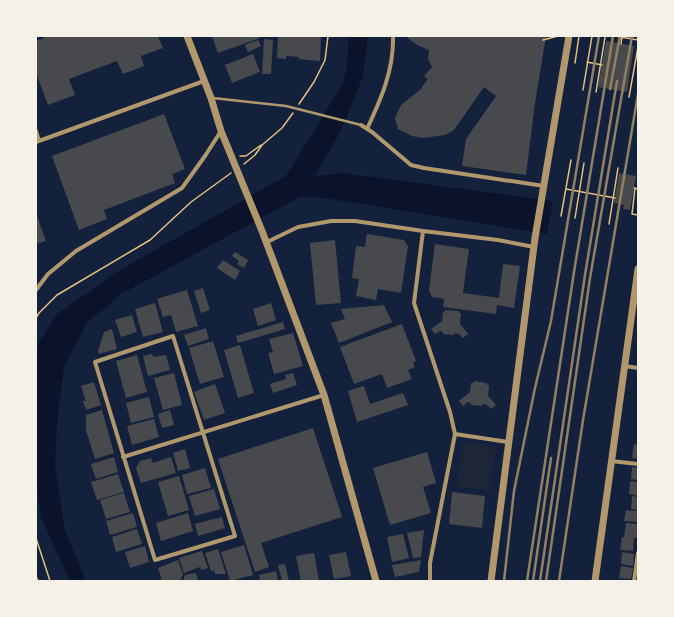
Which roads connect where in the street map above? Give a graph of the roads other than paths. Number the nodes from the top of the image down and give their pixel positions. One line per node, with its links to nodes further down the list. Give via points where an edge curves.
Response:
1 (187, 36): 4 (street)
2 (393, 36): 7 (street, via 389,74)
3 (569, 36): 11 (street)
4 (204, 81): 5 (street); 10 (street)
5 (210, 98): 6 (lane, via 286,106); 9 (street)
6 (361, 125): 7 (street)
7 (367, 129): 11 (street, via 411,165)
8 (36, 131): 10 (street)
9 (221, 131): 13 (street); 16 (street, via 182,188 76,251 48,274)
10 (38, 141)
11 (544, 186): 14 (street)
12 (423, 232): 13 (street, via 331,221 298,227); 14 (street, via 498,240); 21 (street, via 414,303)
13 (267, 242): 19 (street)
14 (534, 247): 22 (street)
15 (638, 273): 17 (street)
16 (36, 290)
17 (625, 366): 18 (street); 24 (street)
18 (638, 368)
19 (324, 395): 20 (street); 27 (street)
20 (202, 433): 23 (street); 23 (street, via 172,336 95,362); 23 (street, via 235,536 155,560)
21 (455, 434): 22 (street); 28 (street, via 430,563)
22 (508, 442): 29 (street)
23 (123, 457)
24 (611, 461): 25 (street); 30 (street)
25 (638, 464)
26 (638, 553): 32 (street)
27 (376, 581)
28 (430, 581)
29 (491, 581)
30 (595, 581): 31 (street)
31 (599, 581)
32 (634, 581)

